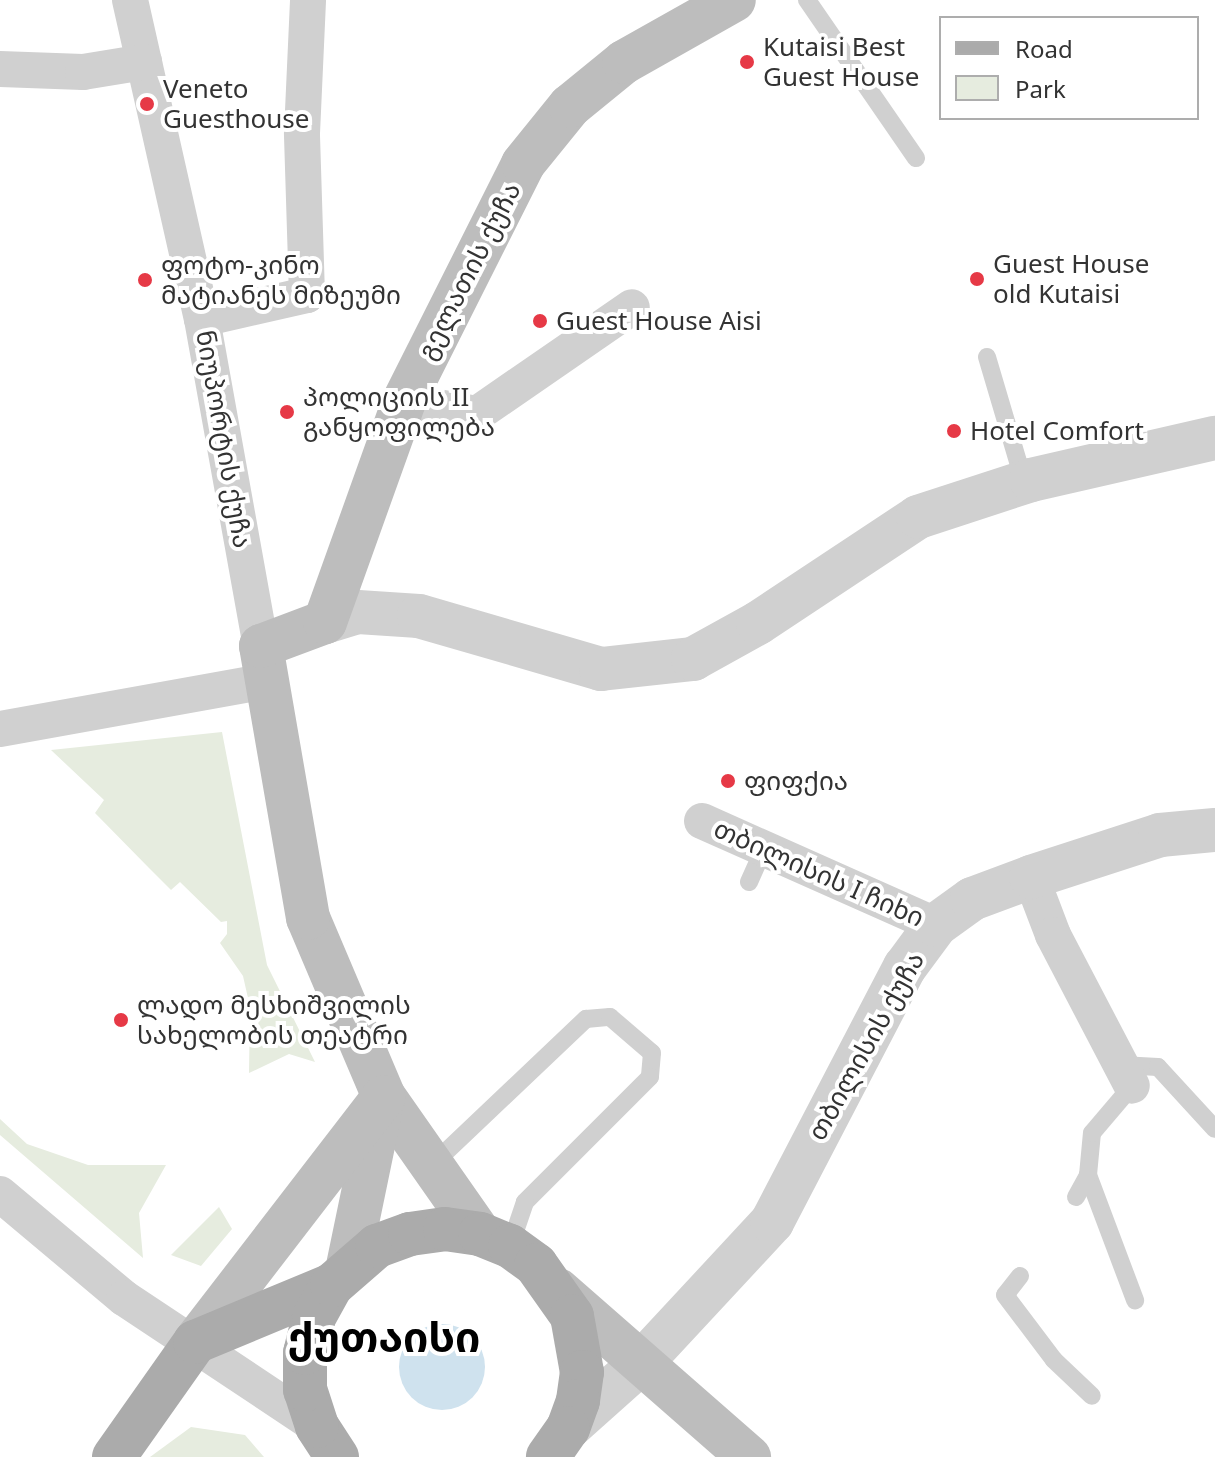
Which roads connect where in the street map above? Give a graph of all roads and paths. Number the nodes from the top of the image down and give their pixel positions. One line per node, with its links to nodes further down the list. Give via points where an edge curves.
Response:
1 (130, 0): 5 (street, ნიუპორტის ქუჩა)
2 (308, 0): 9 (street, via 302,133 307,295)
3 (734, 0): 11 (main road, გელათის ქუჩა, via 624,62 570,106 523,164)
4 (807, 0): 7 (lane)
5 (144, 62): 6 (street, via 83,72); 9 (street, ნიუპორტის ქუჩა)
6 (0, 69)
7 (916, 158)
8 (632, 307): 11 (street, via 477,414)
9 (202, 319): 15 (street, ნიუპორტის ქუჩა)
10 (987, 357): 13 (lane)
11 (404, 401): 14 (main road, გელათის ქუჩა)
12 (1215, 438): 13 (street)
13 (1024, 482): 14 (street, via 918,517 758,623 693,659 601,669 419,616 358,612)
14 (325, 622): 15 (main road)
15 (264, 663): 16 (street); 24 (main road, via 308,918)
16 (0, 729)
17 (702, 821): 19 (street, თბილისის I ჩიხი)
18 (1215, 830): 20 (street, თბილისის ქუჩა, via 1160,835)
19 (764, 849): 21 (lane); 22 (street, თბილისის I ჩიხი)
20 (1031, 877): 22 (street, თბილისის ქუჩა, via 972,899); 23 (street, via 1053,935)
21 (749, 882)
22 (936, 925): 36 (street, თბილისის ქუჩა, via 905,967 772,1222)
23 (1127, 1075): 25 (lane, via 1158,1067); 27 (lane, via 1092,1133)
24 (384, 1097): 26 (main road); 31 (main road); 35 (main road)
25 (1215, 1129)
26 (433, 1164): 30 (main road); 30 (lane, via 586,1019 610,1017 652,1053 650,1077 525,1202)
27 (1088, 1175): 29 (lane); 34 (lane)
28 (0, 1194): 35 (street, via 124,1298)
29 (1076, 1197)
30 (495, 1240): 31 (main road, via 445,1229 410,1234 377,1246); 33 (main road)
31 (340, 1276): 35 (main road); 38 (main road, via 314,1317 305,1353 305,1390)
32 (1020, 1276): 37 (lane, via 1005,1295 1054,1360)
33 (558, 1290): 36 (main road); 39 (main road, via 572,1316 581,1358 578,1401)
34 (1135, 1300)
35 (195, 1342): 38 (street); 40 (main road)
36 (642, 1362): 39 (street, თბილისის ქუჩა); 41 (main road)
37 (1092, 1396)
38 (327, 1442)
39 (558, 1442)
40 (114, 1457)
41 (749, 1457)

